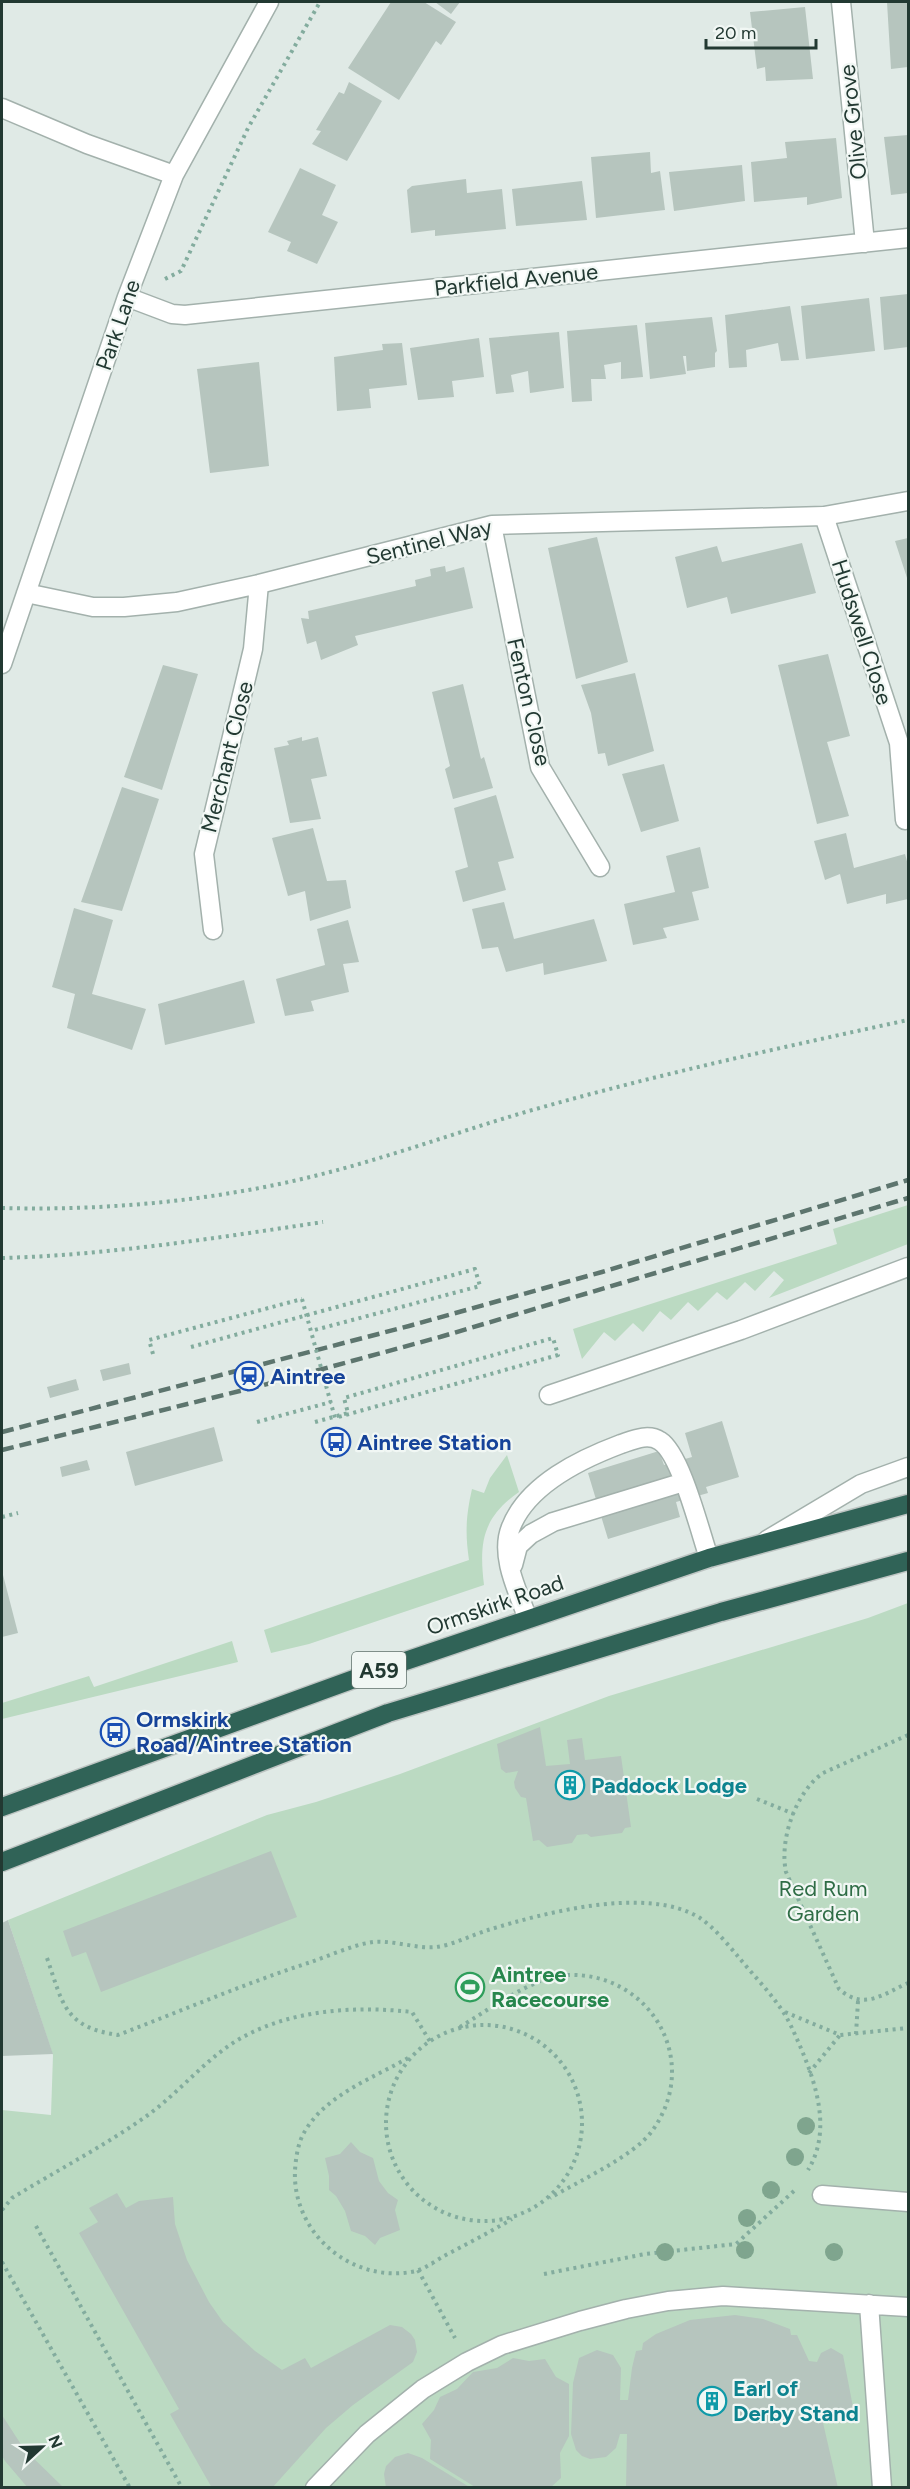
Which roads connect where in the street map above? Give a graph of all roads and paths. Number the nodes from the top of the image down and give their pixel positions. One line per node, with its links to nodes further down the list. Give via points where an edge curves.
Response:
1 (269, 2): 5 (street, Park Lane)
2 (320, 2): 8 (path, via 248,128)
3 (841, 2): 7 (street, Olive Grove)
4 (2, 108): 5 (street)
5 (174, 175): 9 (street, Park Lane)
6 (909, 238): 7 (street, Parkfield Avenue)
7 (865, 243): 9 (street, Parkfield Avenue, via 185,315)
8 (181, 271)
9 (127, 297): 14 (street, Park Lane)
10 (909, 501): 11 (street, Sentinel Way)
11 (824, 516): 12 (street, Sentinel Way); 16 (street, Hudswell Close, via 898,743)
12 (492, 525): 13 (street, Sentinel Way); 17 (street, Fenton Close, via 540,767)
13 (259, 584): 14 (street, Sentinel Way, via 177,602 124,607 93,607); 18 (street, Merchant Close, via 254,649 204,854)
14 (26, 593): 15 (street, Park Lane)
15 (2, 664)
16 (905, 820)
17 (600, 867)
18 (213, 930)
19 (909, 1020): 20 (path, via 734,1058 523,1113 330,1173 224,1195 65,1210)
20 (2, 1208)
21 (322, 1222): 22 (path, via 179,1244)
22 (2, 1258)
23 (909, 1268): 27 (street)
24 (311, 1331): 25 (path, via 480,1286 475,1269); 26 (path, bridge, via 302,1299 149,1340); 28 (path, bridge)
25 (191, 1347)
26 (153, 1354)
27 (549, 1395)
28 (331, 1402): 29 (path); 30 (path, bridge, via 333,1410 335,1418 558,1356 553,1338 344,1398 348,1413 337,1416 326,1419)
29 (257, 1422)
30 (315, 1422)
31 (909, 1467): 36 (street, via 861,1484)
32 (684, 1482): 37 (street); 39 (street, via 553,1522 531,1534 518,1546); 39 (street, via 668,1447 645,1437 568,1467 542,1486 510,1527 507,1549)
33 (909, 1504): 36 (highway, Ormskirk Road / A59)
34 (18, 1513): 35 (path)
35 (2, 1517)
36 (760, 1544): 37 (highway, Ormskirk Road / A59)
37 (708, 1558): 40 (highway, Ormskirk Road / A59)
38 (909, 1562): 45 (highway, A59, via 721,1612 388,1713)
39 (513, 1576): 40 (street)
40 (528, 1619): 43 (highway, Ormskirk Road / A59)
41 (909, 1735): 44 (path, via 823,1773 805,1789)
42 (757, 1799): 44 (path)
43 (2, 1807)
44 (794, 1815): 48 (path, via 785,1847 786,1872 839,1989)
45 (2, 1862)
46 (46, 1958): 49 (path, via 68,2013 81,2024 118,2035 280,1972 374,1942 437,1947 545,1916 602,1905 648,1903 681,1908 701,1919)
47 (909, 1983): 48 (path, via 869,2001)
48 (858, 2001): 52 (path)
49 (784, 2011): 53 (path); 56 (path)
50 (909, 2028): 52 (path)
51 (457, 2029): 54 (path); 60 (path, via 487,2025 520,2032 549,2049 570,2076 581,2107 581,2141 569,2173); 60 (path, via 529,1986 564,1975 594,1976 620,1985 642,2001 658,2020 668,2042 672,2065 670,2089 653,2130 640,2145)
52 (856, 2034): 53 (path)
53 (840, 2035): 56 (path)
54 (431, 2043): 55 (path); 62 (path, via 412,2012 381,2008 320,2012 276,2022 242,2037 147,2115 12,2198)
55 (408, 2058): 63 (path, via 392,2088 386,2117 389,2147 401,2175 423,2200 452,2217 486,2222); 66 (path, via 318,2113 304,2132 296,2157 295,2184 301,2212 317,2237 339,2258 364,2269 392,2274)
56 (809, 2073): 57 (path, via 820,2109 821,2134)
57 (805, 2177)
58 (800, 2185): 67 (path, via 736,2244 645,2254)
59 (822, 2194): 61 (street)
60 (548, 2199): 63 (path)
61 (909, 2202)
62 (2, 2210)
63 (516, 2217): 66 (path)
64 (36, 2226): 72 (path)
65 (2, 2262): 71 (path)
66 (418, 2270): 70 (path)
67 (544, 2274)
68 (869, 2304): 69 (street); 70 (street, via 723,2296 668,2301 580,2321 502,2345); 74 (street)
69 (909, 2307)
70 (467, 2362): 73 (street, via 423,2389 374,2428)
71 (130, 2487)
72 (183, 2487)
73 (315, 2487)
74 (882, 2487)

